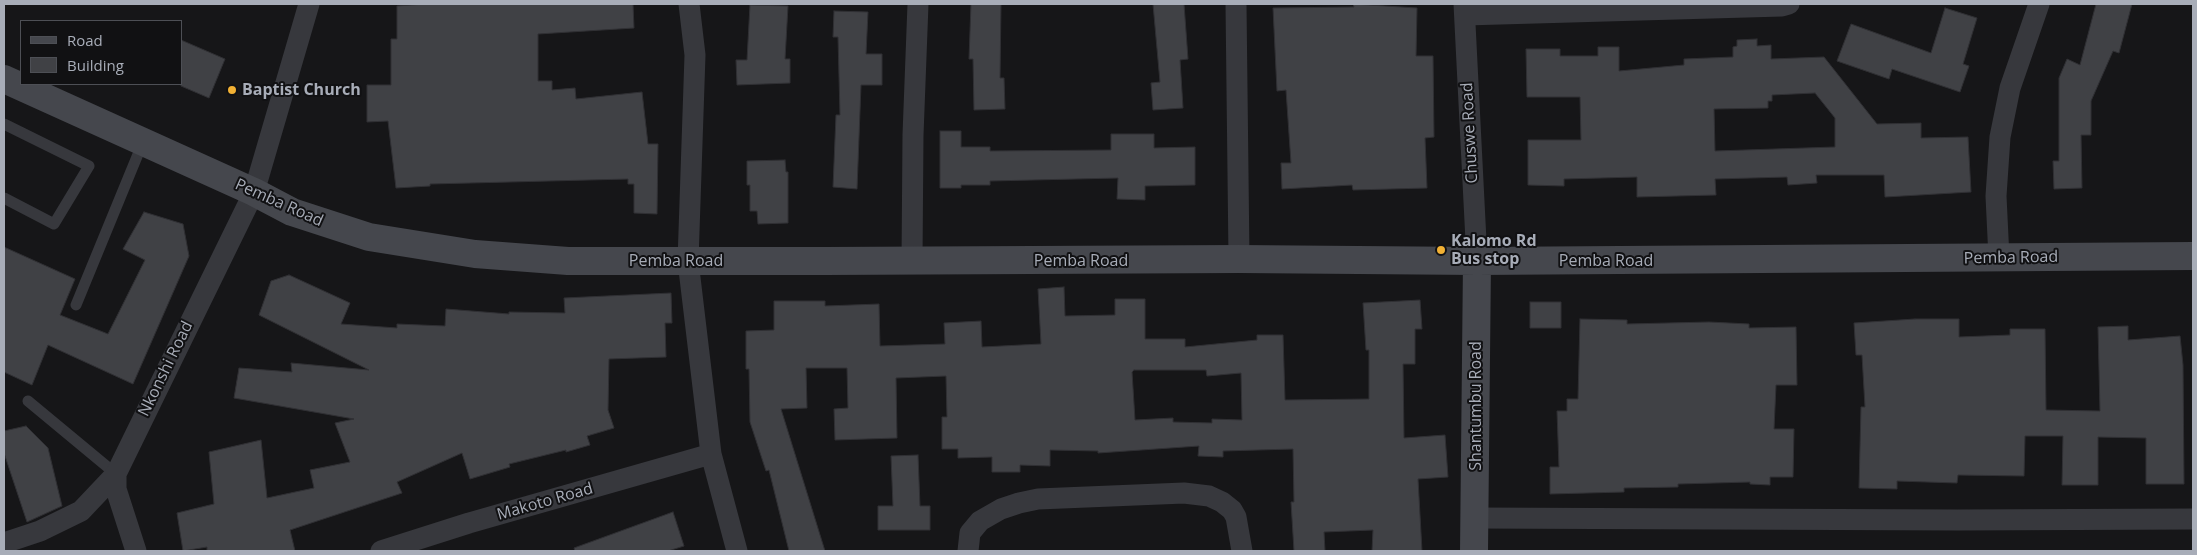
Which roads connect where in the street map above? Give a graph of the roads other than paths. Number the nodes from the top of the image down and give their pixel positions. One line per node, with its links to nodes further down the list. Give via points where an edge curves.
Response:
1 (309, 4): 11 (street, Nkonshi Road)
2 (689, 4): 16 (street, via 695,55)
3 (918, 4): 17 (street)
4 (1236, 4): 15 (street)
5 (1789, 4): 7 (street)
6 (2039, 4): 14 (street, via 2010,88 2000,136 1996,196)
7 (1464, 10): 18 (street, Chuswe Road)
8 (4, 79): 10 (street, Pemba Road)
9 (4, 124): 12 (lane, via 89,166 54,224)
10 (144, 142): 11 (street, Pemba Road); 19 (lane)
11 (254, 192): 16 (street, Pemba Road, via 292,212 336,227 369,237 439,249 568,260); 22 (street, Nkonshi Road)
12 (4, 198)
13 (2193, 256): 14 (street, Pemba Road)
14 (1999, 258): 18 (street, Pemba Road)
15 (1239, 259): 17 (street, Pemba Road); 18 (street, Pemba Road)
16 (688, 260): 17 (street, Pemba Road); 21 (street)
17 (912, 261)
18 (1477, 261): 23 (street, Shantumbu Road)
19 (76, 305)
20 (28, 402): 22 (lane)
21 (711, 454): 27 (street, Makoto Road); 28 (street)
22 (116, 474): 25 (street, Nkonshi Road, via 81,511 40,531); 26 (street, via 116,488)
23 (1475, 518): 24 (street); 31 (street, Shantumbu Road)
24 (2193, 519)
25 (4, 543)
26 (136, 551)
27 (381, 551)
28 (737, 551)
29 (968, 551): 30 (street, via 970,533 980,521 1001,509 1019,504 1038,499 1184,493 1209,496 1232,510)
30 (1242, 551)
31 (1474, 551)

